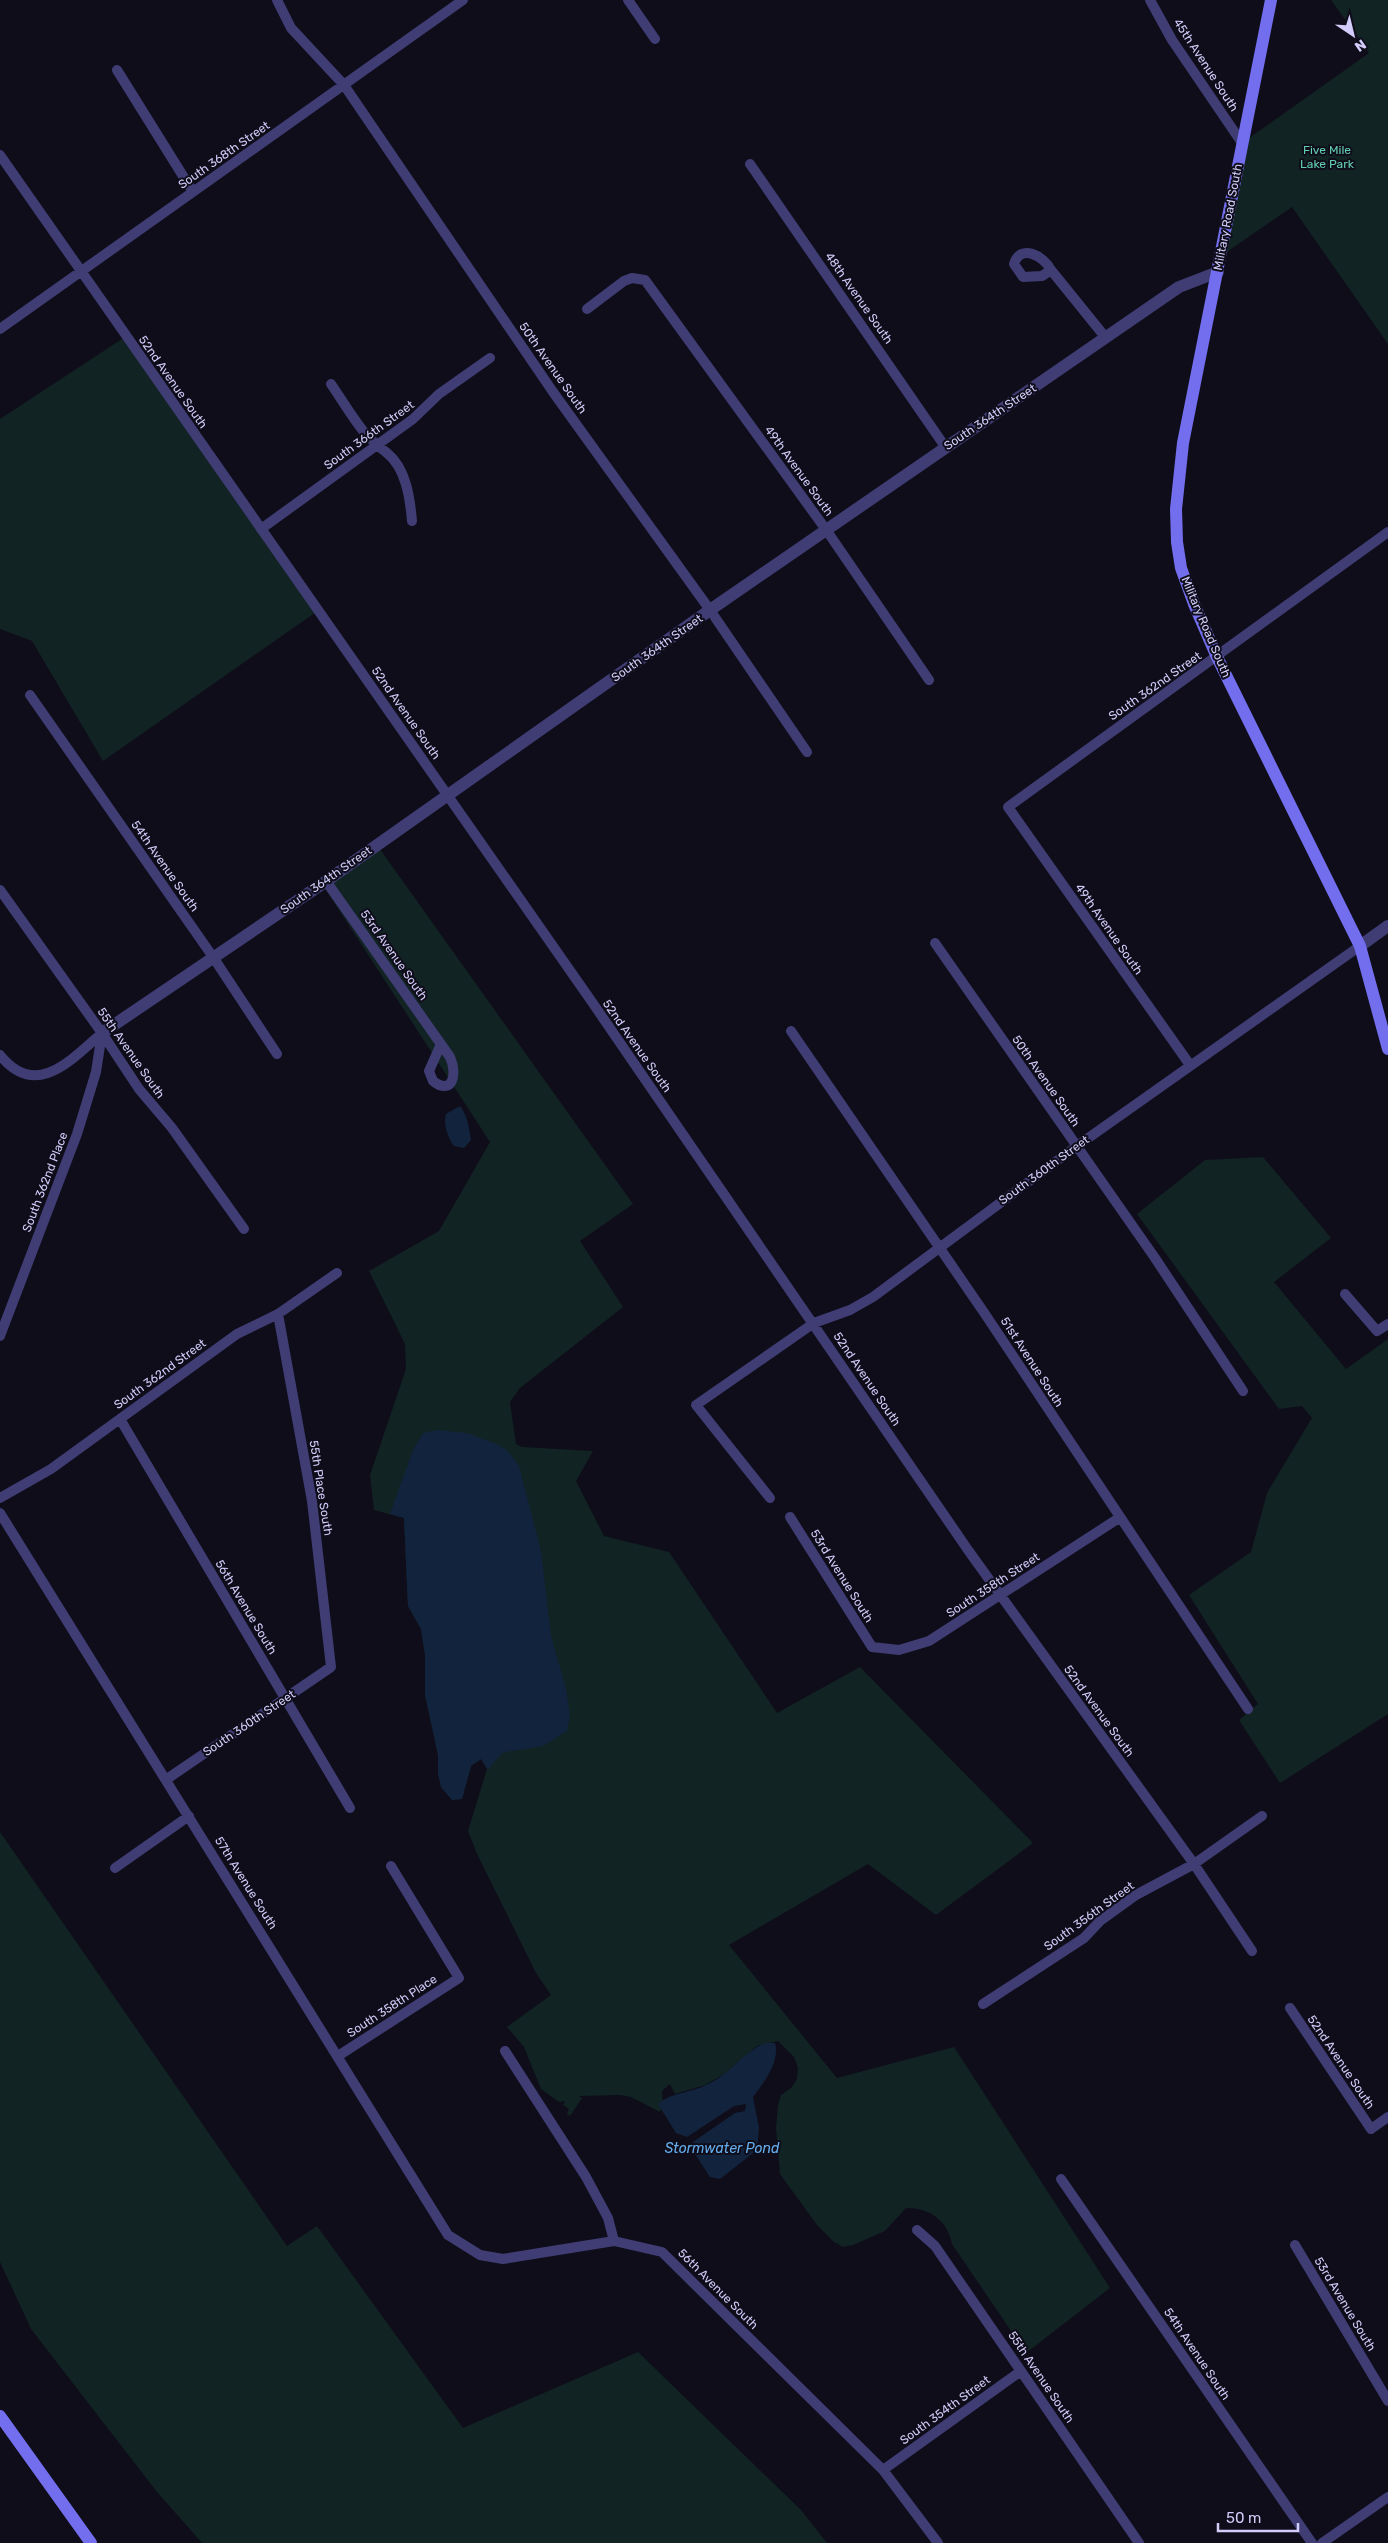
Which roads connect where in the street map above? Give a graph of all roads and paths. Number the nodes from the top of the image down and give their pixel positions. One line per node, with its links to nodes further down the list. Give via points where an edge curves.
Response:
1 (277, 0): 8 (street, 50th Avenue South, via 291,28)
2 (463, 0): 8 (street, South 368th Street)
3 (628, 0): 6 (street)
4 (1150, 0): 9 (street, 45th Avenue South, via 1172,40)
5 (1271, 0): 9 (main road, Military Road South)
6 (655, 39)
7 (117, 70): 12 (street)
8 (344, 85): 12 (street, South 368th Street); 27 (street, 50th Avenue South, via 553,392)
9 (1242, 143): 14 (main road, Military Road South)
10 (0, 155): 15 (street, 52nd Avenue South)
11 (750, 164): 22 (street, 48th Avenue South)
12 (193, 192): 15 (street, South 368th Street)
13 (1051, 270): 18 (street)
14 (1218, 272): 18 (street, South 364th Street, via 1179,287); 28 (main road, Military Road South, via 1183,443 1176,509 1182,568)
15 (80, 273): 17 (street, South 368th Street); 24 (street, 52nd Avenue South)
16 (587, 309): 25 (street, 49th Avenue South, via 624,281 632,278 645,280)
17 (0, 329)
18 (1106, 338): 22 (street, South 364th Street)
19 (490, 358): 21 (street, South 366th Street)
20 (331, 384): 21 (street)
21 (376, 446): 23 (street, via 398,465 410,502); 24 (street, South 366th Street)
22 (946, 448): 25 (street, South 364th Street)
23 (412, 521)
24 (261, 529): 32 (street, 52nd Avenue South)
25 (827, 531): 27 (street, South 364th Street); 29 (street, 49th Avenue South)
26 (1388, 532): 28 (street, South 362nd Street)
27 (710, 610): 31 (street, 50th Avenue South); 32 (street, South 364th Street)
28 (1217, 657): 33 (street, South 362nd Street); 38 (main road, Military Road South)
29 (928, 680)
30 (30, 695): 39 (street, 54th Avenue South)
31 (807, 752)
32 (448, 795): 34 (street, South 364th Street); 53 (street, 52nd Avenue South)
33 (1008, 807): 46 (street, 49th Avenue South)
34 (326, 881): 39 (street, South 364th Street); 42 (street, 53rd Avenue South)
35 (0, 890): 41 (street, 55th Avenue South)
36 (1388, 926): 38 (street, South 360th Street)
37 (935, 943): 47 (street, 50th Avenue South)
38 (1360, 946): 43 (main road, Military Road South); 46 (street, South 360th Street)
39 (214, 957): 41 (street, South 364th Street); 44 (street, 54th Avenue South)
40 (791, 1031): 49 (street, 51st Avenue South)
41 (102, 1033): 45 (street, via 68,1062 43,1074 30,1076 20,1073); 48 (street, 55th Avenue South, via 139,1089 172,1128); 55 (street, South 362nd Place, via 96,1072 77,1134)
42 (441, 1044)
43 (1388, 1049)
44 (278, 1054)
45 (0, 1055)
46 (1190, 1066): 47 (street, South 360th Street)
47 (1077, 1146): 49 (street, South 360th Street); 56 (street, 50th Avenue South)
48 (244, 1230)
49 (938, 1248): 53 (street, South 360th Street, via 873,1298); 62 (street, 51st Avenue South)
50 (337, 1273): 52 (street, South 362nd Street)
51 (1345, 1294): 54 (street, via 1378,1331)
52 (278, 1314): 57 (street, South 362nd Street, via 236,1334); 65 (street, 55th Place South, via 312,1501)
53 (814, 1323): 59 (street, South 360th Street, via 696,1405); 63 (street, 52nd Avenue South)
54 (1388, 1324)
55 (0, 1336)
56 (1244, 1391)
57 (120, 1419): 58 (street, South 362nd Street); 66 (street, 56th Avenue South)
58 (0, 1498)
59 (770, 1498)
60 (0, 1514): 68 (street, 57th Avenue South)
61 (790, 1517): 64 (street, 53rd Avenue South)
62 (1119, 1518): 63 (street, South 358th Street); 67 (street, 51st Avenue South)
63 (1001, 1596): 64 (street, South 358th Street, via 929,1641 899,1650); 72 (street, 52nd Avenue South)
64 (872, 1647)
65 (331, 1667): 66 (street, South 360th Street)
66 (286, 1698): 68 (street, South 360th Street); 69 (street, 56th Avenue South)
67 (1248, 1709)
68 (167, 1779): 70 (street, 57th Avenue South)
69 (350, 1808)
70 (189, 1816): 74 (street); 79 (street, 57th Avenue South)
71 (1262, 1816): 72 (street, South 356th Street)
72 (1194, 1864): 75 (street, 52nd Avenue South); 76 (street, South 356th Street, via 1136,1895 1100,1921 1084,1938)
73 (391, 1866): 79 (street, South 358th Place, via 459,1978)
74 (115, 1868)
75 (1252, 1951)
76 (983, 2004)
77 (1290, 2008): 80 (street, 52nd Avenue South, via 1372,2129)
78 (506, 2051): 83 (street, via 586,2178 608,2218)
79 (338, 2056): 83 (street, 57th Avenue South, via 448,2236 480,2255 503,2260)
80 (1386, 2121)
81 (1061, 2179): 94 (street, 54th Avenue South)
82 (917, 2230): 85 (street, 55th Avenue South, via 935,2246)
83 (614, 2241): 88 (street, 56th Avenue South, via 662,2252)
84 (1295, 2245): 86 (street, 53rd Avenue South)
85 (1021, 2371): 88 (street, South 354th Street); 93 (street, 55th Avenue South)
86 (1388, 2401)
87 (0, 2416): 91 (main road)
88 (883, 2470): 92 (street, 56th Avenue South)
89 (1388, 2498): 90 (street)
90 (1324, 2542)
91 (91, 2543)
92 (938, 2543)
93 (1139, 2543)
94 (1312, 2543)

